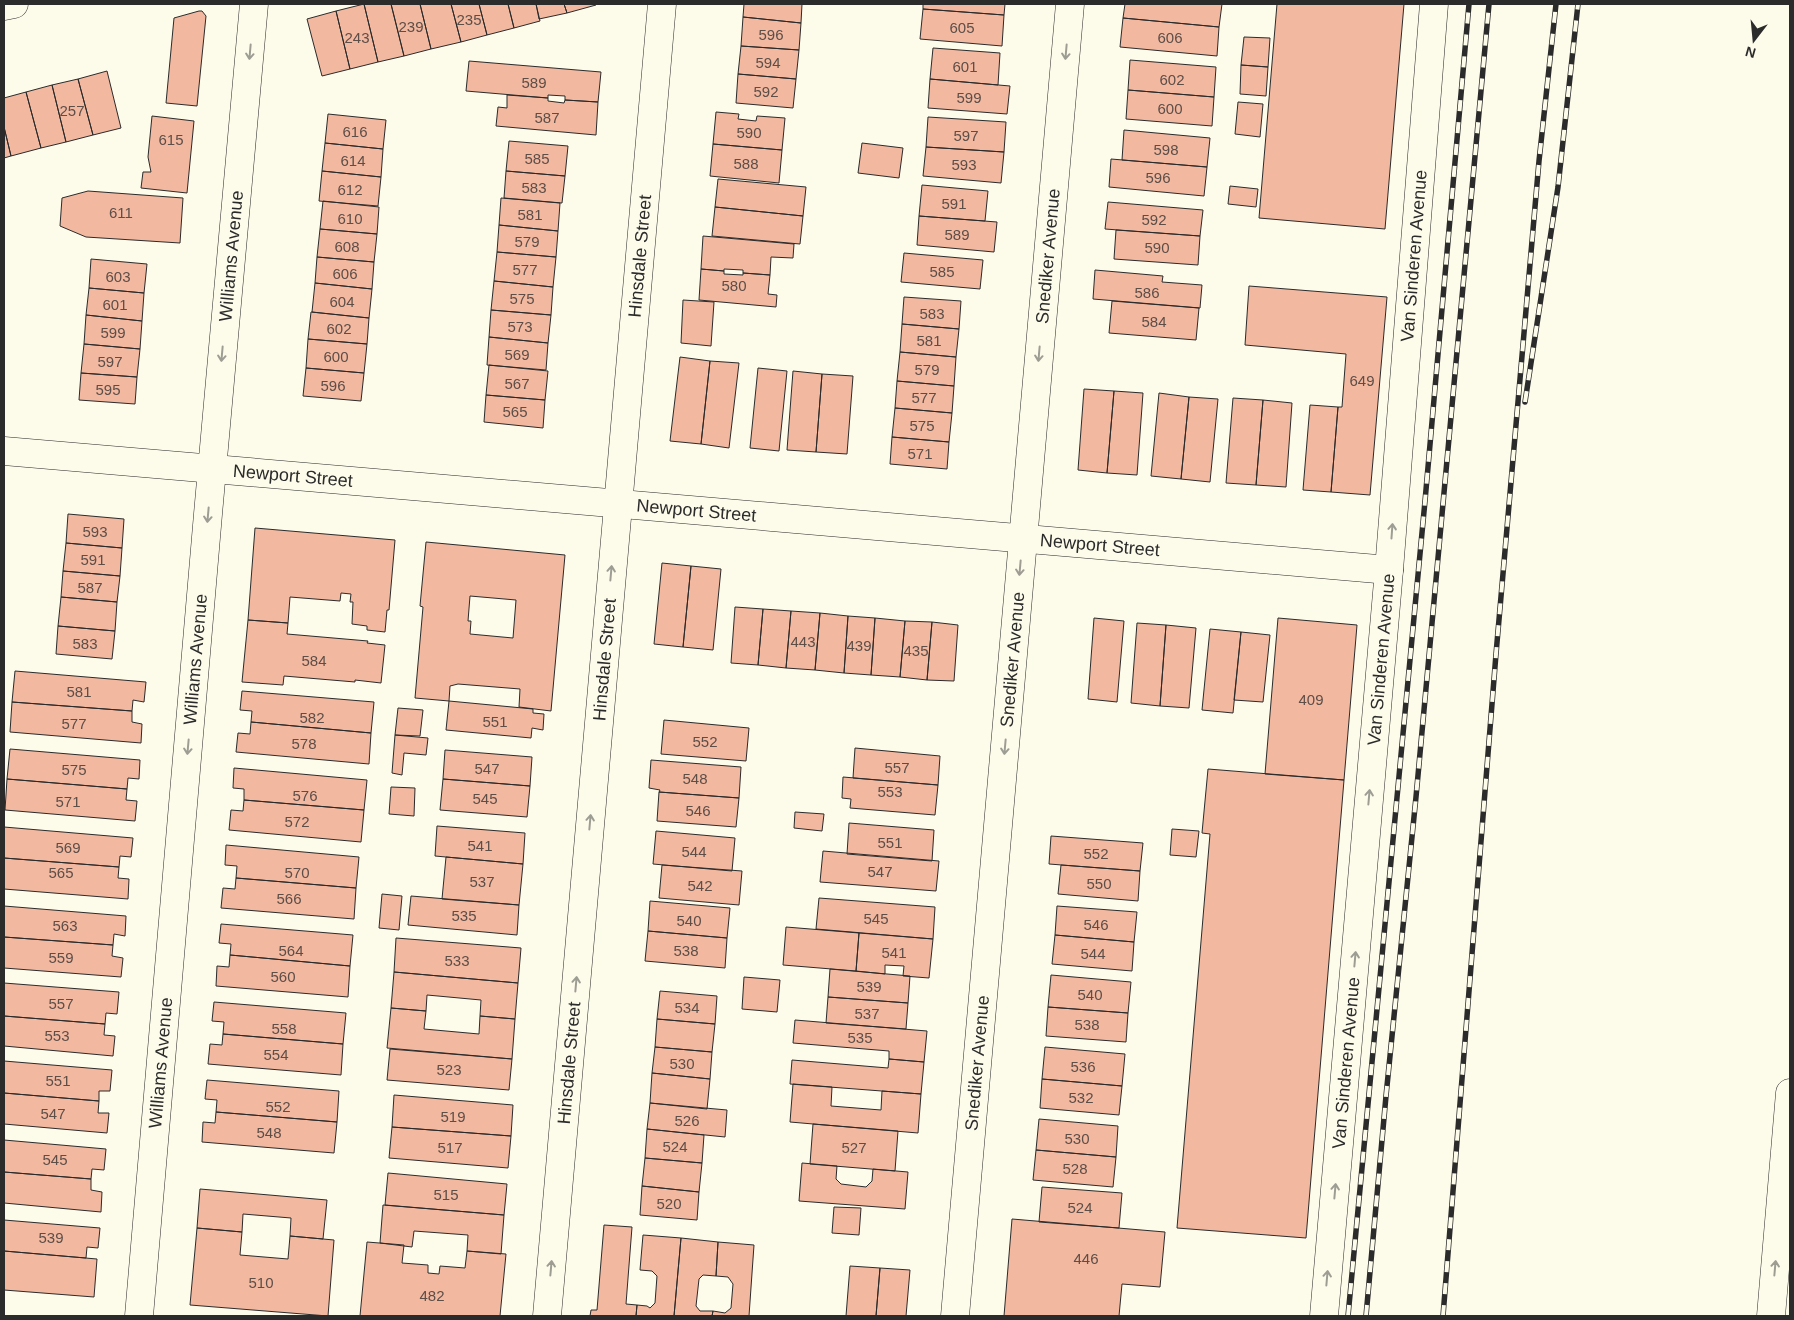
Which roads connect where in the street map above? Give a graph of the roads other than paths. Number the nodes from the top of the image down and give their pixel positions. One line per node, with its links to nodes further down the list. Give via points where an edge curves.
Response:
1 (14, 4): 6 (street)
2 (254, 4): 8 (street, Williams Avenue, one-way to 8)
3 (662, 4): 9 (street, Hinsdale Street)
4 (1070, 4): 10 (street, Snediker Avenue, one-way to 10)
5 (1434, 4): 11 (street, Van Sinderen Avenue, one-way to 5)
6 (4, 6)
7 (4, 451): 8 (street, Newport Street)
8 (212, 469): 9 (street, Newport Street); 13 (street, Williams Avenue, one-way to 13)
9 (617, 505): 10 (street, Newport Street); 14 (street, Hinsdale Street, one-way to 9)
10 (1023, 540): 11 (street, Newport Street); 15 (street, Snediker Avenue, one-way to 15)
11 (1389, 570): 16 (street, Van Sinderen Avenue, one-way to 11)
12 (1790, 1093): 17 (street, one-way to 12)
13 (139, 1316)
14 (547, 1316)
15 (954, 1316)
16 (1324, 1316)
17 (1771, 1316)

